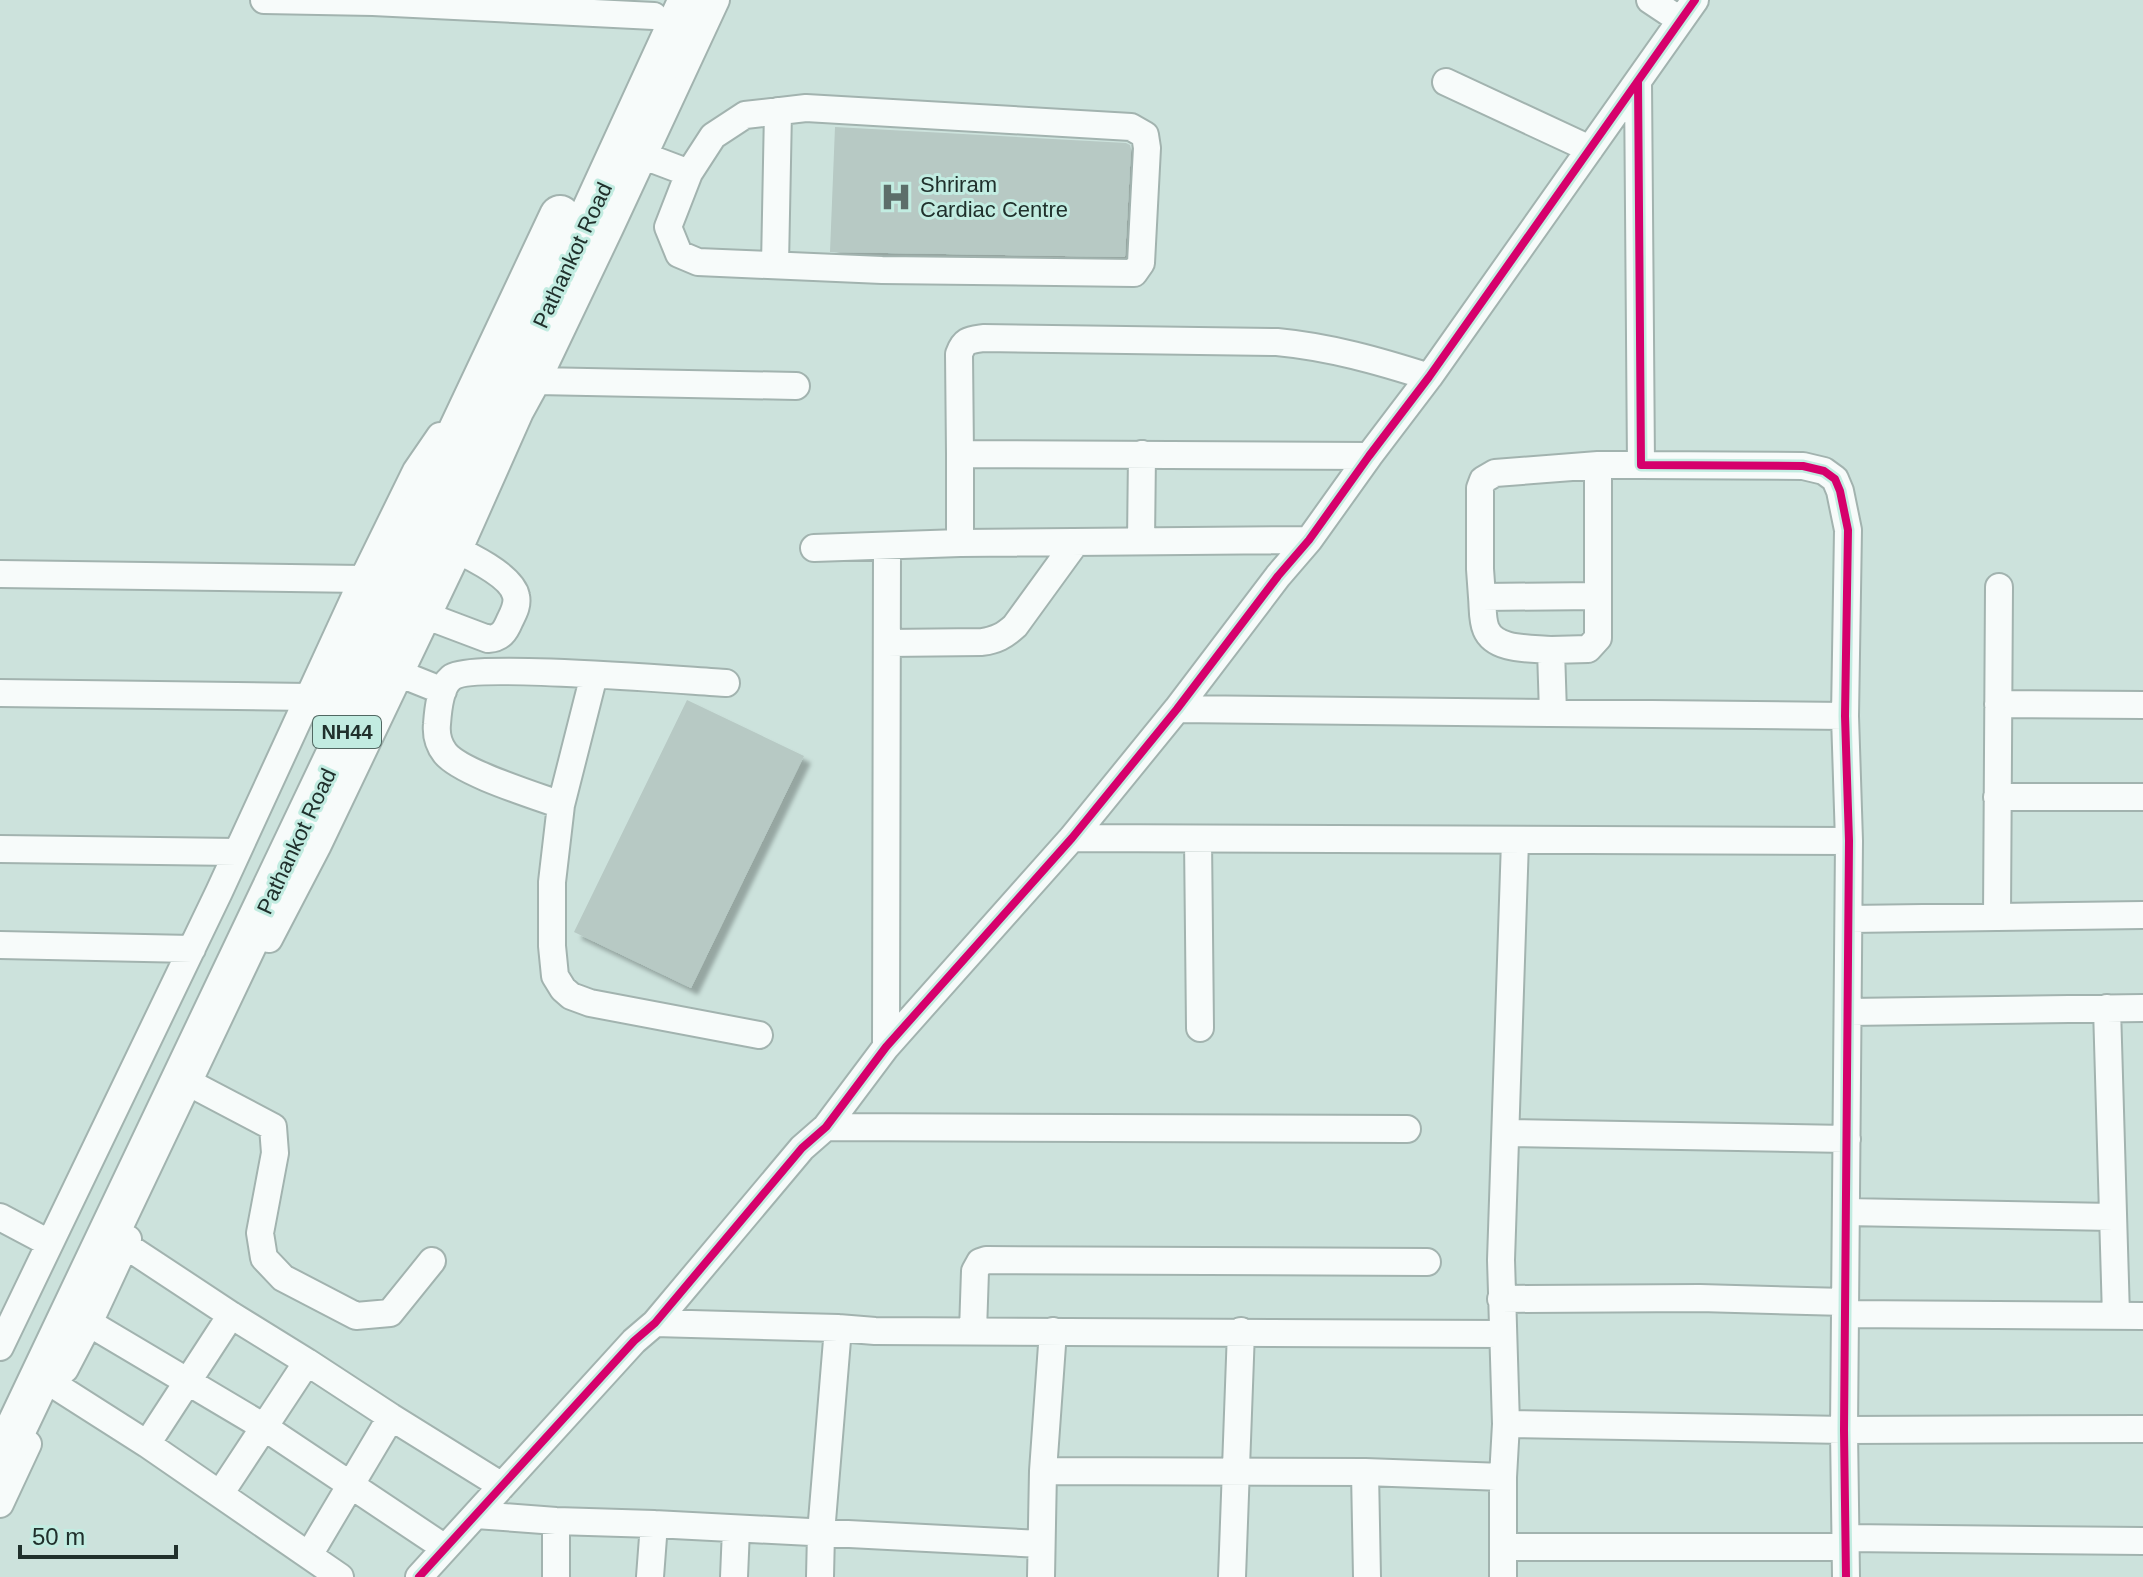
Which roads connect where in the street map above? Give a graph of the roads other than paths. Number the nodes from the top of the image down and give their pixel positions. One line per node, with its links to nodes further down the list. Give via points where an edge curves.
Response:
1 (264, 0): 4 (street)
2 (716, 0): 11 (street)
3 (1650, 0): 6 (street)
4 (373, 1): 5 (street)
5 (668, 5): 14 (highway, NH44); 27 (highway, Pathankot Road / NH44)
6 (1687, 10): 7 (street)
7 (1638, 81): 10 (street); 22 (street)
8 (1446, 82): 10 (street)
9 (778, 111): 12 (street, via 745,115 713,136); 13 (street); 13 (street, via 806,108 1131,127 1145,135 1147,148 1141,263 1134,273)
10 (1590, 149): 15 (street)
11 (644, 156): 12 (street); 16 (street)
12 (689, 173): 13 (street, via 668,227 679,254 698,262)
13 (775, 265)
14 (495, 353): 31 (street, via 416,471); 97 (highway, NH44)
15 (1429, 377): 18 (street, via 1372,359 1277,342 968,340 959,354); 20 (street)
16 (537, 381): 17 (street); 27 (street)
17 (796, 386)
18 (960, 454): 19 (street); 26 (street)
19 (1142, 454): 20 (street); 24 (street)
20 (1369, 456): 23 (street)
21 (1598, 465): 22 (street); 33 (street); 34 (street, via 1495,473 1483,480)
22 (1641, 465): 48 (street, via 1803,466 1835,479 1848,530)
23 (1309, 540): 24 (street); 46 (street)
24 (1141, 541): 25 (street)
25 (1076, 542): 26 (street); 36 (street, via 1004,636 982,642)
26 (960, 543): 28 (street)
27 (448, 545): 35 (street); 35 (street, via 502,576 512,586 516,608 502,636 488,639); 38 (highway, Pathankot Road / NH44)
28 (887, 547): 29 (street); 36 (street)
29 (814, 548)
30 (0, 574): 31 (street)
31 (363, 579): 43 (street)
32 (1999, 587): 44 (street)
33 (1598, 596): 34 (street); 37 (street, via 1594,644 1588,649)
34 (1482, 597): 37 (street, via 1484,627 1492,639)
35 (427, 616): 38 (street)
36 (887, 643): 68 (street)
37 (1551, 650): 47 (street)
38 (389, 670): 41 (street); 69 (street, via 318,845); 104 (highway, Pathankot Road / NH44)
39 (594, 675): 40 (street); 41 (street, via 481,671 454,676); 51 (street)
40 (726, 683)
41 (443, 691): 51 (street, via 437,727 438,743 446,754 460,766)
42 (0, 693): 43 (street)
43 (309, 697): 57 (street)
44 (1998, 704): 45 (street); 49 (street)
45 (2143, 705)
46 (1177, 709): 47 (street); 52 (street)
47 (1553, 713): 48 (street)
48 (1845, 716): 55 (street)
49 (1997, 797): 50 (street); 59 (street)
50 (2143, 797)
51 (561, 805): 67 (street, via 552,882 552,946 555,976 563,989 580,1000 618,1010)
52 (1072, 838): 53 (street); 68 (street)
53 (1198, 839): 54 (street); 66 (street)
54 (1515, 841): 55 (street); 72 (street)
55 (1849, 841): 60 (street)
56 (0, 849): 57 (street)
57 (237, 852): 62 (street)
58 (2143, 915): 59 (street)
59 (1997, 917): 60 (street)
60 (1849, 919): 65 (street)
61 (0, 945): 62 (street)
62 (192, 949): 77 (street)
63 (2107, 1008): 64 (street); 65 (street); 76 (street)
64 (2143, 1008)
65 (1848, 1012): 73 (street)
66 (1200, 1028)
67 (759, 1035)
68 (886, 1047): 70 (street)
69 (197, 1087): 78 (street); 79 (street, via 273,1127 275,1153 260,1233 264,1258 283,1278 356,1316 390,1313)
70 (826, 1127): 71 (street); 87 (street, via 802,1148)
71 (1407, 1129)
72 (1506, 1133): 73 (street); 81 (street)
73 (1847, 1139): 74 (street)
74 (1846, 1212): 76 (street); 82 (street)
75 (0, 1217): 77 (street)
76 (2113, 1217): 84 (street)
77 (49, 1243): 93 (street)
78 (125, 1245): 83 (street); 86 (street)
79 (432, 1261)
80 (1427, 1262): 89 (street, via 986,1260 975,1271)
81 (1501, 1299): 82 (street, via 1700,1298); 92 (street)
82 (1845, 1308): 84 (street); 102 (street)
83 (231, 1315): 94 (street); 95 (street)
84 (2116, 1316): 85 (street)
85 (2143, 1316)
86 (89, 1323): 95 (street); 96 (street)
87 (655, 1323): 88 (street); 110 (street)
88 (838, 1328): 89 (street); 117 (street)
89 (973, 1331): 90 (street)
90 (1053, 1331): 91 (street); 106 (street)
91 (1241, 1331): 92 (street); 105 (street)
92 (1502, 1334): 99 (street)
93 (0, 1347)
94 (307, 1362): 98 (street); 100 (street)
95 (187, 1381): 100 (street); 103 (street)
96 (56, 1386): 103 (street); 112 (street)
97 (0, 1402)
98 (391, 1417): 109 (street); 110 (street)
99 (1506, 1424): 102 (street); 108 (street)
100 (264, 1427): 109 (street); 111 (street)
101 (2143, 1429): 102 (street)
102 (1844, 1430): 119 (street)
103 (147, 1444): 111 (street)
104 (0, 1462)
105 (1236, 1470): 106 (street); 107 (street); 131 (street)
106 (1043, 1471): 120 (street)
107 (1365, 1472): 108 (street); 132 (street)
108 (1503, 1477): 121 (street)
109 (351, 1485): 122 (street); 123 (street)
110 (502, 1486): 113 (street)
111 (220, 1494): 123 (street)
112 (0, 1504)
113 (476, 1515): 114 (street); 122 (street)
114 (556, 1521): 115 (street); 126 (street)
115 (654, 1524): 116 (street); 127 (street)
116 (736, 1529): 117 (street); 128 (street)
117 (821, 1533): 120 (street); 129 (street)
118 (2143, 1541): 119 (street)
119 (1846, 1543): 121 (street); 134 (street)
120 (1041, 1544): 130 (street)
121 (1503, 1547): 133 (street)
122 (445, 1548): 125 (street)
123 (309, 1555): 124 (street)
124 (340, 1577)
125 (419, 1577)
126 (556, 1577)
127 (650, 1577)
128 (734, 1577)
129 (820, 1577)
130 (1041, 1577)
131 (1232, 1577)
132 (1367, 1577)
133 (1503, 1577)
134 (1846, 1577)

